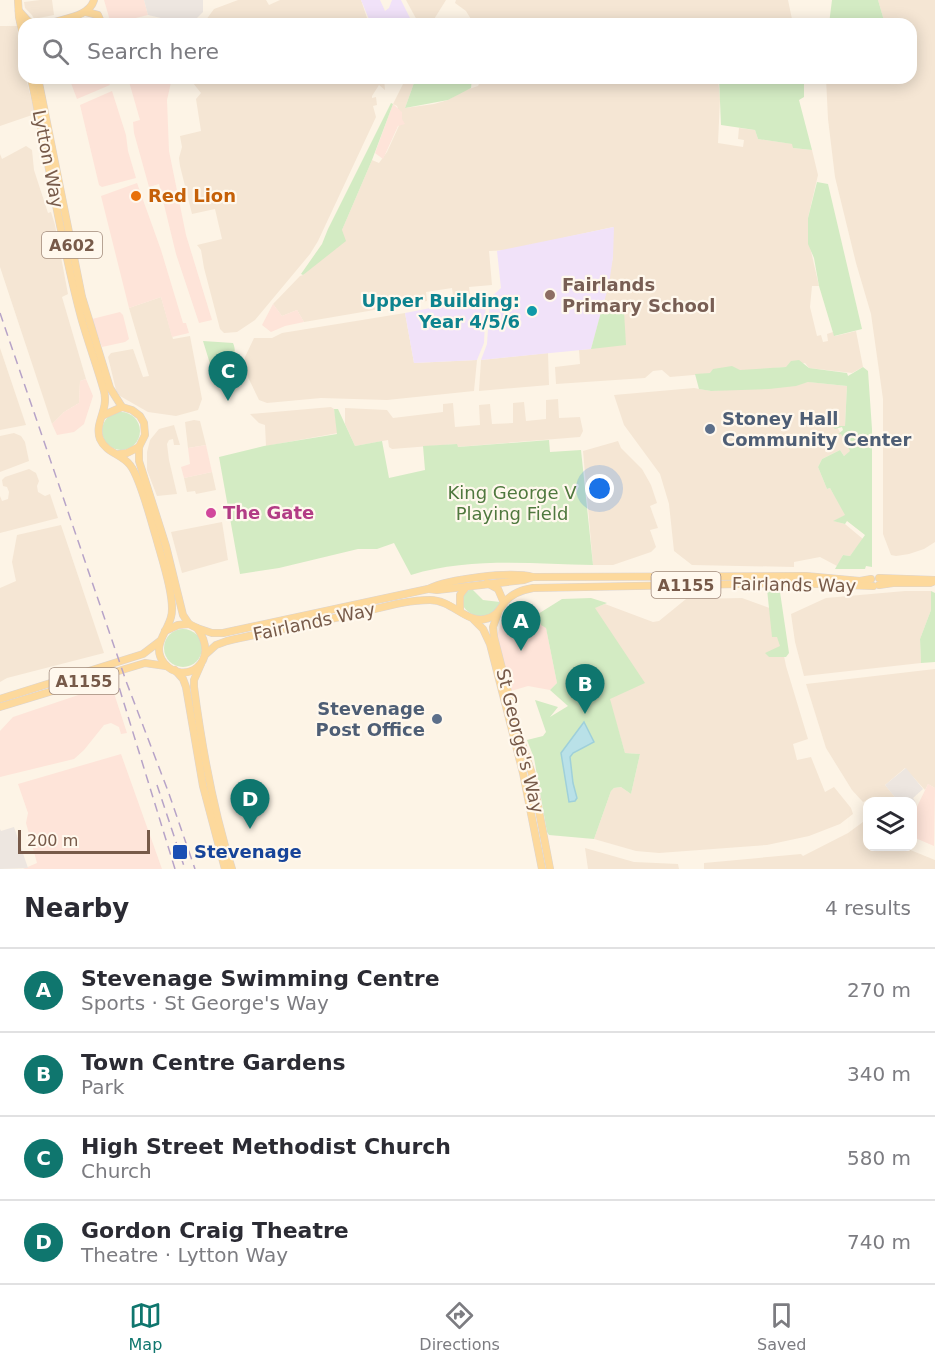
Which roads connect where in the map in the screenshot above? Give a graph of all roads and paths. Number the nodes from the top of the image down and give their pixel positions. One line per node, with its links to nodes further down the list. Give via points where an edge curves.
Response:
1 (18, 0): 3 (main road)
2 (94, 1): 4 (main road)
3 (19, 11): 5 (main road); 6 (main road)
4 (86, 12): 7 (main road); 8 (main road)
5 (20, 18)
6 (25, 18)
7 (68, 18)
8 (99, 18)
9 (32, 84): 12 (main road, Lytton Way / A602, via 72,280 105,396)
10 (39, 84): 11 (main road, Lytton Way / A602, via 87,316 110,388)
11 (122, 407): 12 (main road); 13 (main road, Lytton Way / A602, via 143,420 145,435)
12 (104, 415): 14 (main road, Lytton Way / A602, via 99,425 100,438 110,451)
13 (139, 447): 14 (main road); 25 (main road, Lytton Way / A602, via 139,461 166,546 181,612)
14 (119, 454): 27 (main road, Lytton Way / A602, via 134,470 163,564 172,607)
15 (533, 577): 17 (main road, Fairlands Way / A1155, via 806,576); 18 (main road, Fairlands Way / A1155); 20 (main road, Fairlands Way / A1155, via 523,574 475,578)
16 (935, 580): 17 (main road, Fairlands Way / A1155)
17 (875, 582): 21 (main road, Fairlands Way / A1155, via 557,587 522,590)
18 (487, 583): 19 (main road, Fairlands Way / A1155); 21 (main road, via 498,589)
19 (466, 586): 20 (main road, Fairlands Way / A1155); 22 (main road, via 460,595)
20 (428, 589): 26 (main road, Fairlands Way / A1155, via 223,633)
21 (504, 603): 23 (main road)
22 (460, 611): 24 (main road, Fairlands Way); 29 (main road, Fairlands Way, via 440,601 410,603 227,641)
23 (498, 613): 24 (main road); 37 (main road, St George's Way, via 494,637 532,774)
24 (474, 620): 36 (main road, St George's Way, via 490,644 523,773)
25 (189, 624): 26 (main road); 27 (main road)
26 (197, 628): 29 (main road)
27 (165, 631): 28 (main road, Lytton Way / A602)
28 (160, 641): 31 (main road, via 159,652); 32 (main road, A1155, via 143,654)
29 (206, 654): 30 (main road)
30 (201, 664): 31 (main road, via 190,671); 35 (main road, via 194,687 201,738)
31 (172, 669): 33 (main road, A1155, via 145,663); 34 (main road, via 186,687 204,786)
32 (0, 699)
33 (0, 707)
34 (225, 869)
35 (232, 869)
36 (542, 869)
37 (550, 869)

